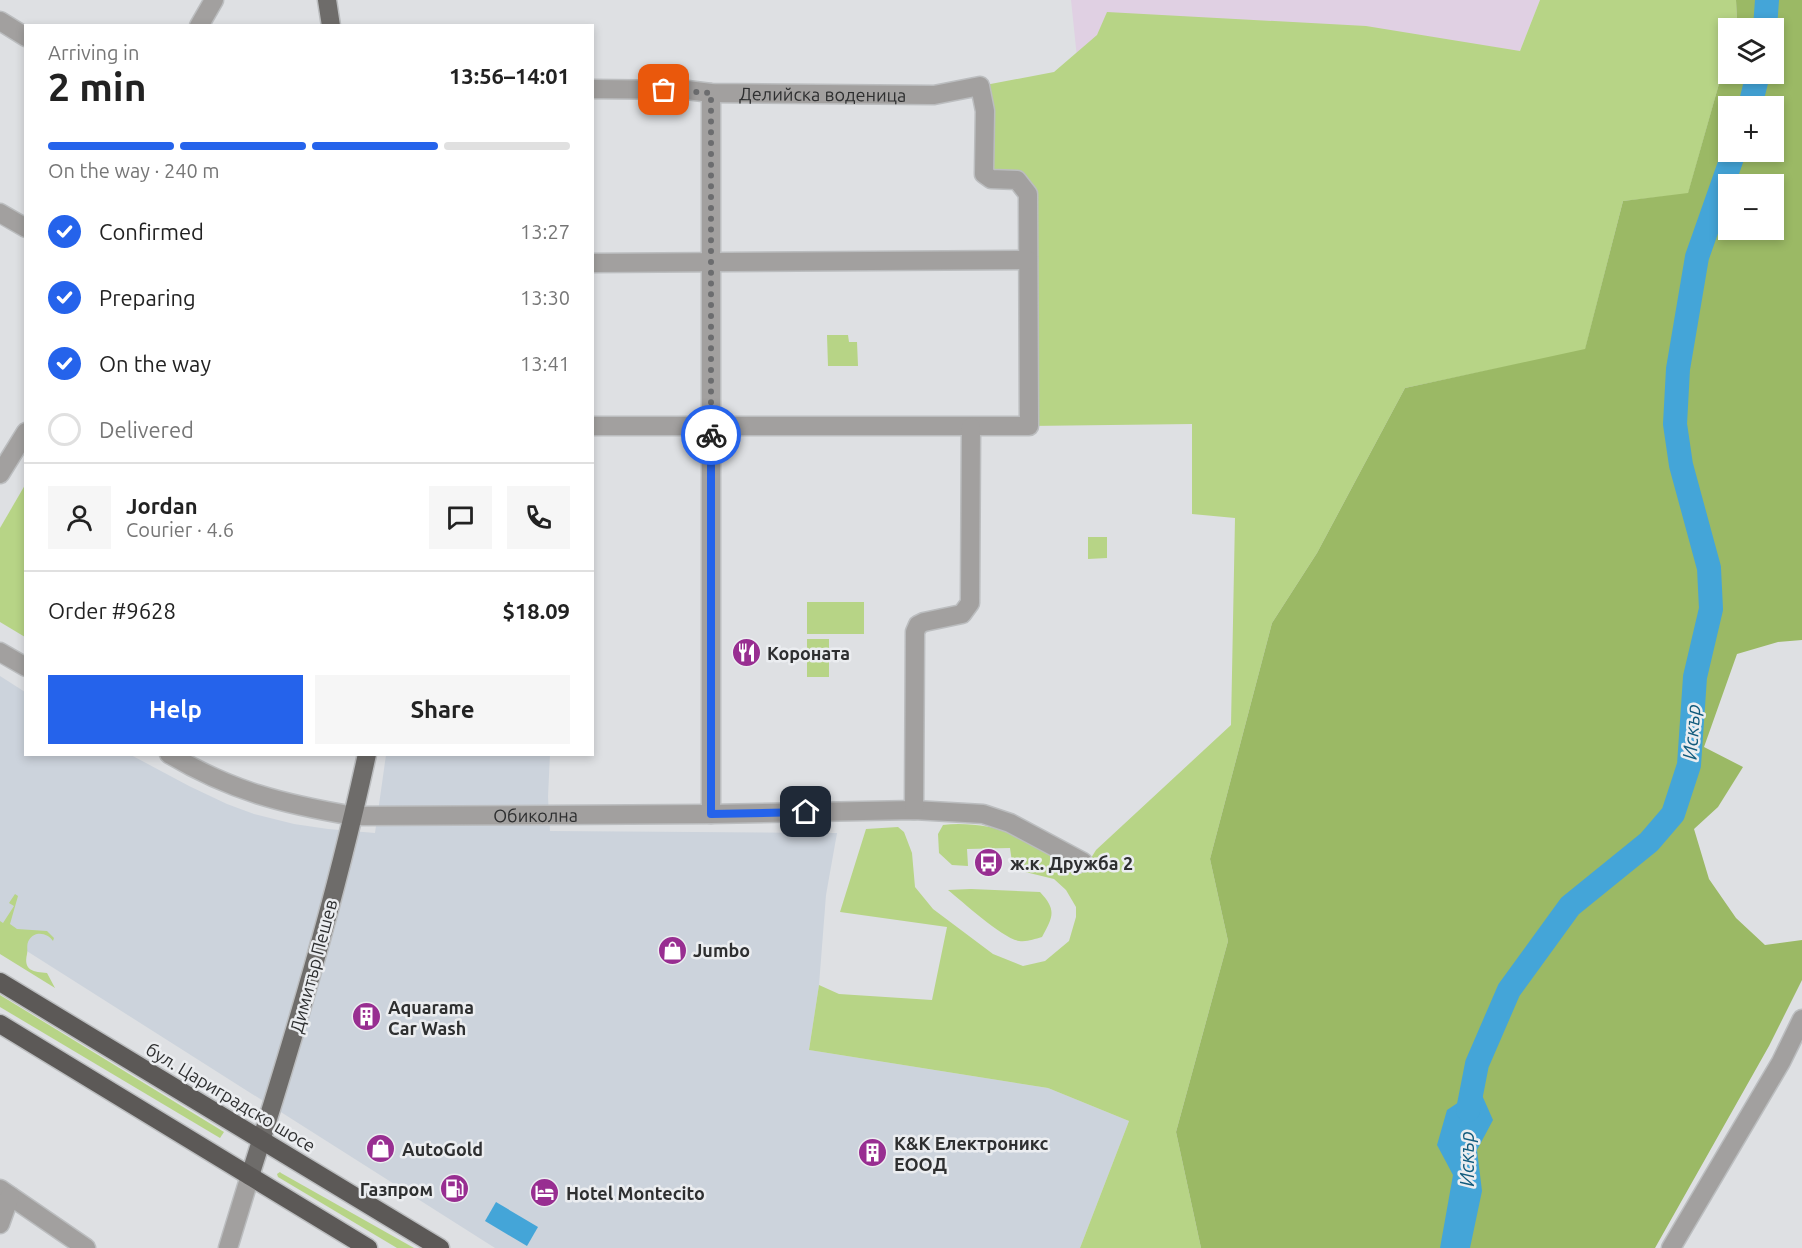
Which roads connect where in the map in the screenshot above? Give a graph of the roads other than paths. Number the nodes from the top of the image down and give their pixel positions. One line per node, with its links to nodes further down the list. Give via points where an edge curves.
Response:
1 (214, 0): 4 (street)
2 (327, 0): 5 (main road)
3 (0, 21): 6 (street)
4 (200, 24)
5 (331, 24)
6 (24, 36)
7 (594, 89): 8 (street, Делийска воденица)
8 (711, 93): 11 (street, Делийска воденица, via 934,95 980,86 985,111 984,174 991,179 1017,180 1028,194); 12 (street)
9 (0, 213): 10 (street)
10 (24, 227)
11 (1028, 260): 12 (street); 16 (street, via 1029,426)
12 (711, 262): 13 (street); 15 (street)
13 (594, 263)
14 (594, 426): 15 (street)
15 (711, 426): 16 (street); 24 (street)
16 (971, 427): 23 (street, via 970,603 962,614 918,625 914,640)
17 (24, 435): 18 (street)
18 (0, 474)
19 (0, 652): 20 (street)
20 (24, 666)
21 (172, 756): 25 (street, Обиколна, via 209,777 256,795)
22 (367, 756): 25 (main road, Димитър Пешев)
23 (914, 810): 24 (street, Обиколна); 26 (street, Обиколна, via 983,814 1010,823)
24 (711, 814): 25 (street, Обиколна)
25 (354, 816): 30 (main road, Димитър Пешев, via 301,1014)
26 (1083, 862)
27 (0, 982): 30 (highway, бул. Цариградско шосе)
28 (1802, 1019): 38 (street, via 1781,1062)
29 (0, 1024): 31 (highway)
30 (261, 1139): 31 (main road, Димитър Пешев); 37 (highway, бул. Цариградско шосе)
31 (250, 1176): 35 (street); 36 (highway)
32 (5, 1193): 33 (street); 34 (street)
33 (0, 1224)
34 (86, 1248)
35 (228, 1248)
36 (368, 1248)
37 (440, 1248)
38 (1671, 1248)

